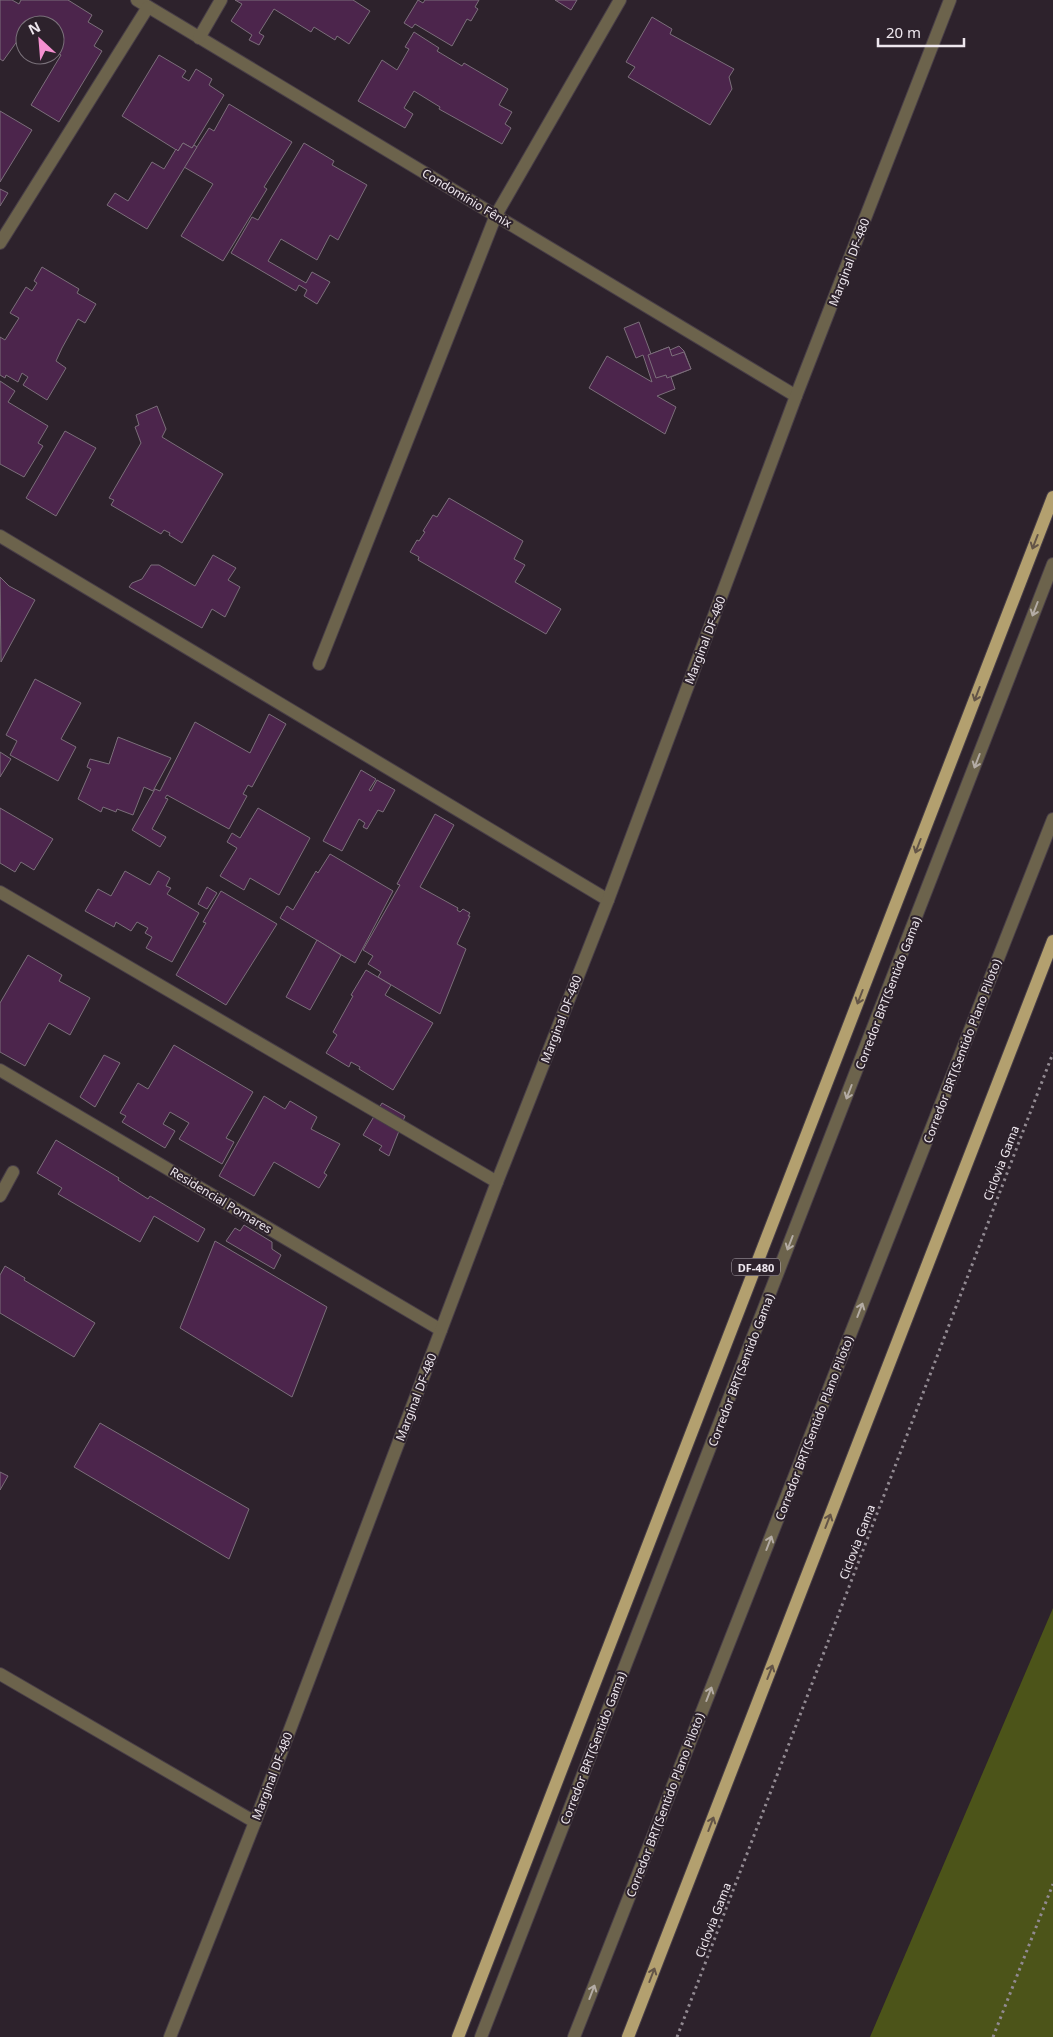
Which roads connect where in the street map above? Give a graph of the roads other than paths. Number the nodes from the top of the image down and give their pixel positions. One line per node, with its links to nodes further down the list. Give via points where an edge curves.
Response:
1 (221, 0): 5 (street)
2 (620, 0): 6 (street)
3 (950, 0): 8 (street, Marginal DF-480)
4 (143, 3): 5 (street, Condomínio Fênix); 7 (street)
5 (199, 38): 6 (street, Condomínio Fênix)
6 (496, 215): 8 (street, Condomínio Fênix); 12 (street)
7 (0, 243)
8 (796, 396): 15 (street, Marginal DF-480)
9 (1053, 497): 25 (main road, DF-480, one-way to 25)
10 (0, 536): 15 (street)
11 (1053, 564): 26 (street, Corredor BRT(Sentido Gama), one-way to 26)
12 (319, 664)
13 (1053, 819): 27 (street, Corredor BRT(Sentido Plano Piloto), one-way to 13)
14 (0, 892): 19 (street)
15 (608, 900): 19 (street, Marginal DF-480)
16 (1053, 941): 28 (main road, one-way to 16)
17 (0, 1070): 21 (street, Residencial Pomares)
18 (13, 1172): 20 (street)
19 (498, 1182): 21 (street, Marginal DF-480)
20 (0, 1196)
21 (441, 1330): 23 (street, Marginal DF-480)
22 (0, 1674): 23 (street)
23 (255, 1822): 24 (street, Marginal DF-480)
24 (170, 2037)
25 (458, 2037)
26 (481, 2037)
27 (574, 2037)
28 (628, 2037)

